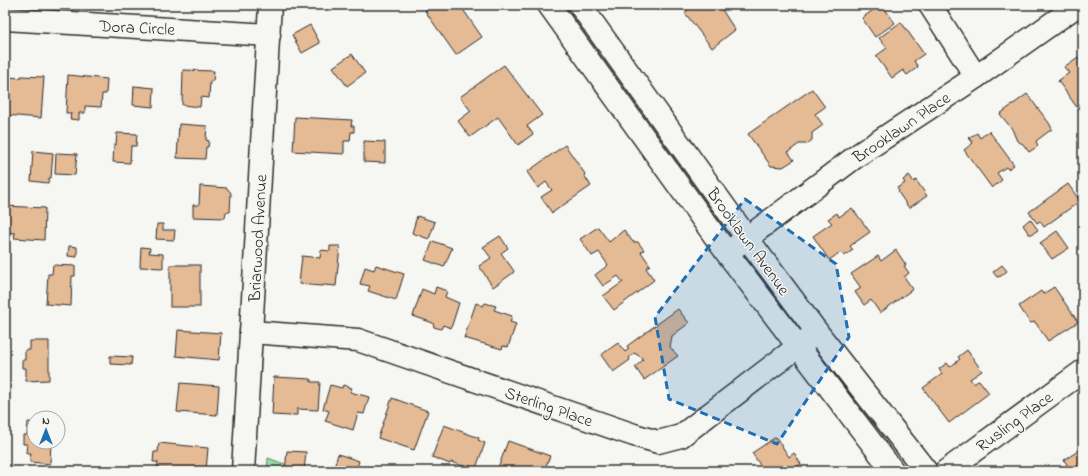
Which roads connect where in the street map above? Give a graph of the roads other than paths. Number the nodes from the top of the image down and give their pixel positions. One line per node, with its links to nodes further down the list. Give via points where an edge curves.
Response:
1 (270, 5): 7 (main road, Briarwood Avenue)
2 (550, 5): 10 (main road, Brooklawn Avenue)
3 (580, 5): 9 (main road, Brooklawn Avenue)
4 (930, 5): 8 (main road)
5 (1078, 5): 8 (main road, Brooklawn Place)
6 (5, 19): 7 (main road, Dora Circle)
7 (269, 35): 11 (main road, Briarwood Avenue)
8 (976, 77): 9 (main road, Brooklawn Place, via 858,155)
9 (747, 238): 10 (main road, Brooklawn Place); 12 (main road, Brooklawn Avenue)
10 (727, 253): 13 (main road, Brooklawn Avenue)
11 (251, 332): 13 (main road, Sterling Place, via 358,340 658,442 681,436); 15 (main road, Briarwood Avenue)
12 (817, 332): 13 (main road, Sterling Place); 17 (main road, Brooklawn Avenue)
13 (798, 346): 16 (main road, Brooklawn Avenue)
14 (1083, 371): 18 (main road, Rusling Place)
15 (243, 471)
16 (893, 471)
17 (926, 471)
18 (946, 471)

